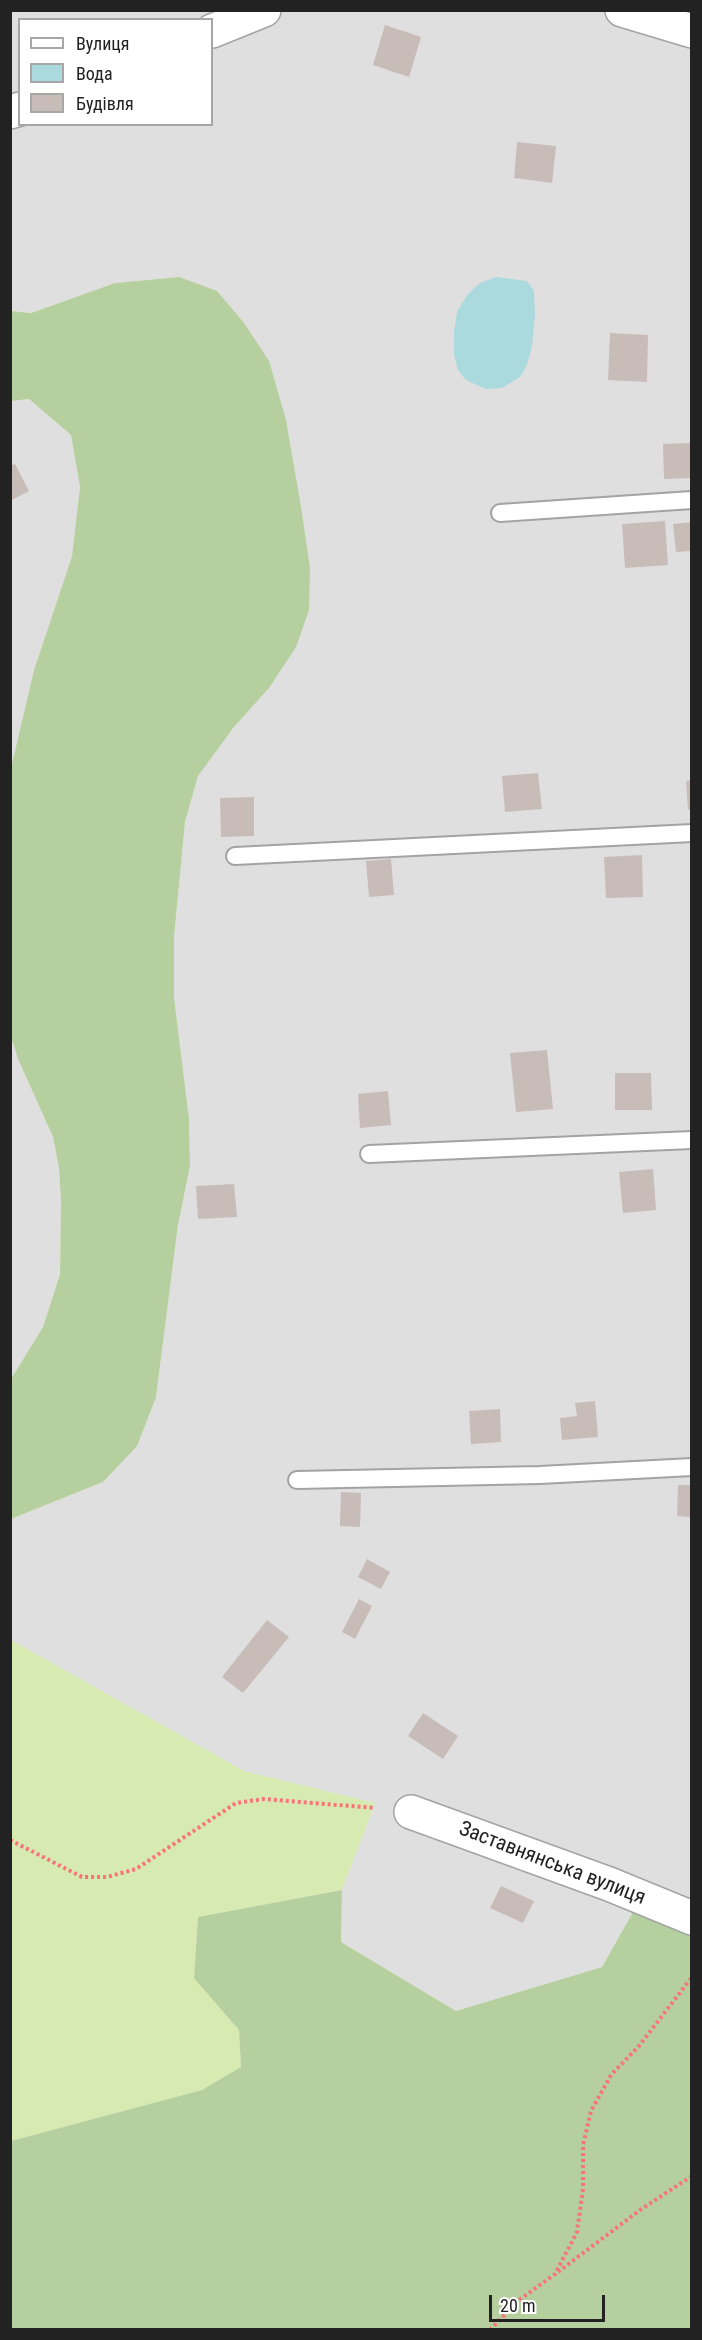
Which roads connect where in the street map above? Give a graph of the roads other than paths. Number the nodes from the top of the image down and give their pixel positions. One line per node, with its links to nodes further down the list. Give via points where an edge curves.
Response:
1 (264, 10): 4 (street)
2 (622, 10): 3 (street)
3 (692, 31)
4 (213, 32)
5 (692, 500): 6 (lane)
6 (500, 513)
7 (692, 833): 8 (lane)
8 (235, 856)
9 (692, 1140): 10 (lane)
10 (369, 1154)
11 (692, 1467): 12 (lane)
12 (297, 1480)
13 (411, 1812): 14 (street, Заставнянська вулиця)
14 (692, 1918)

